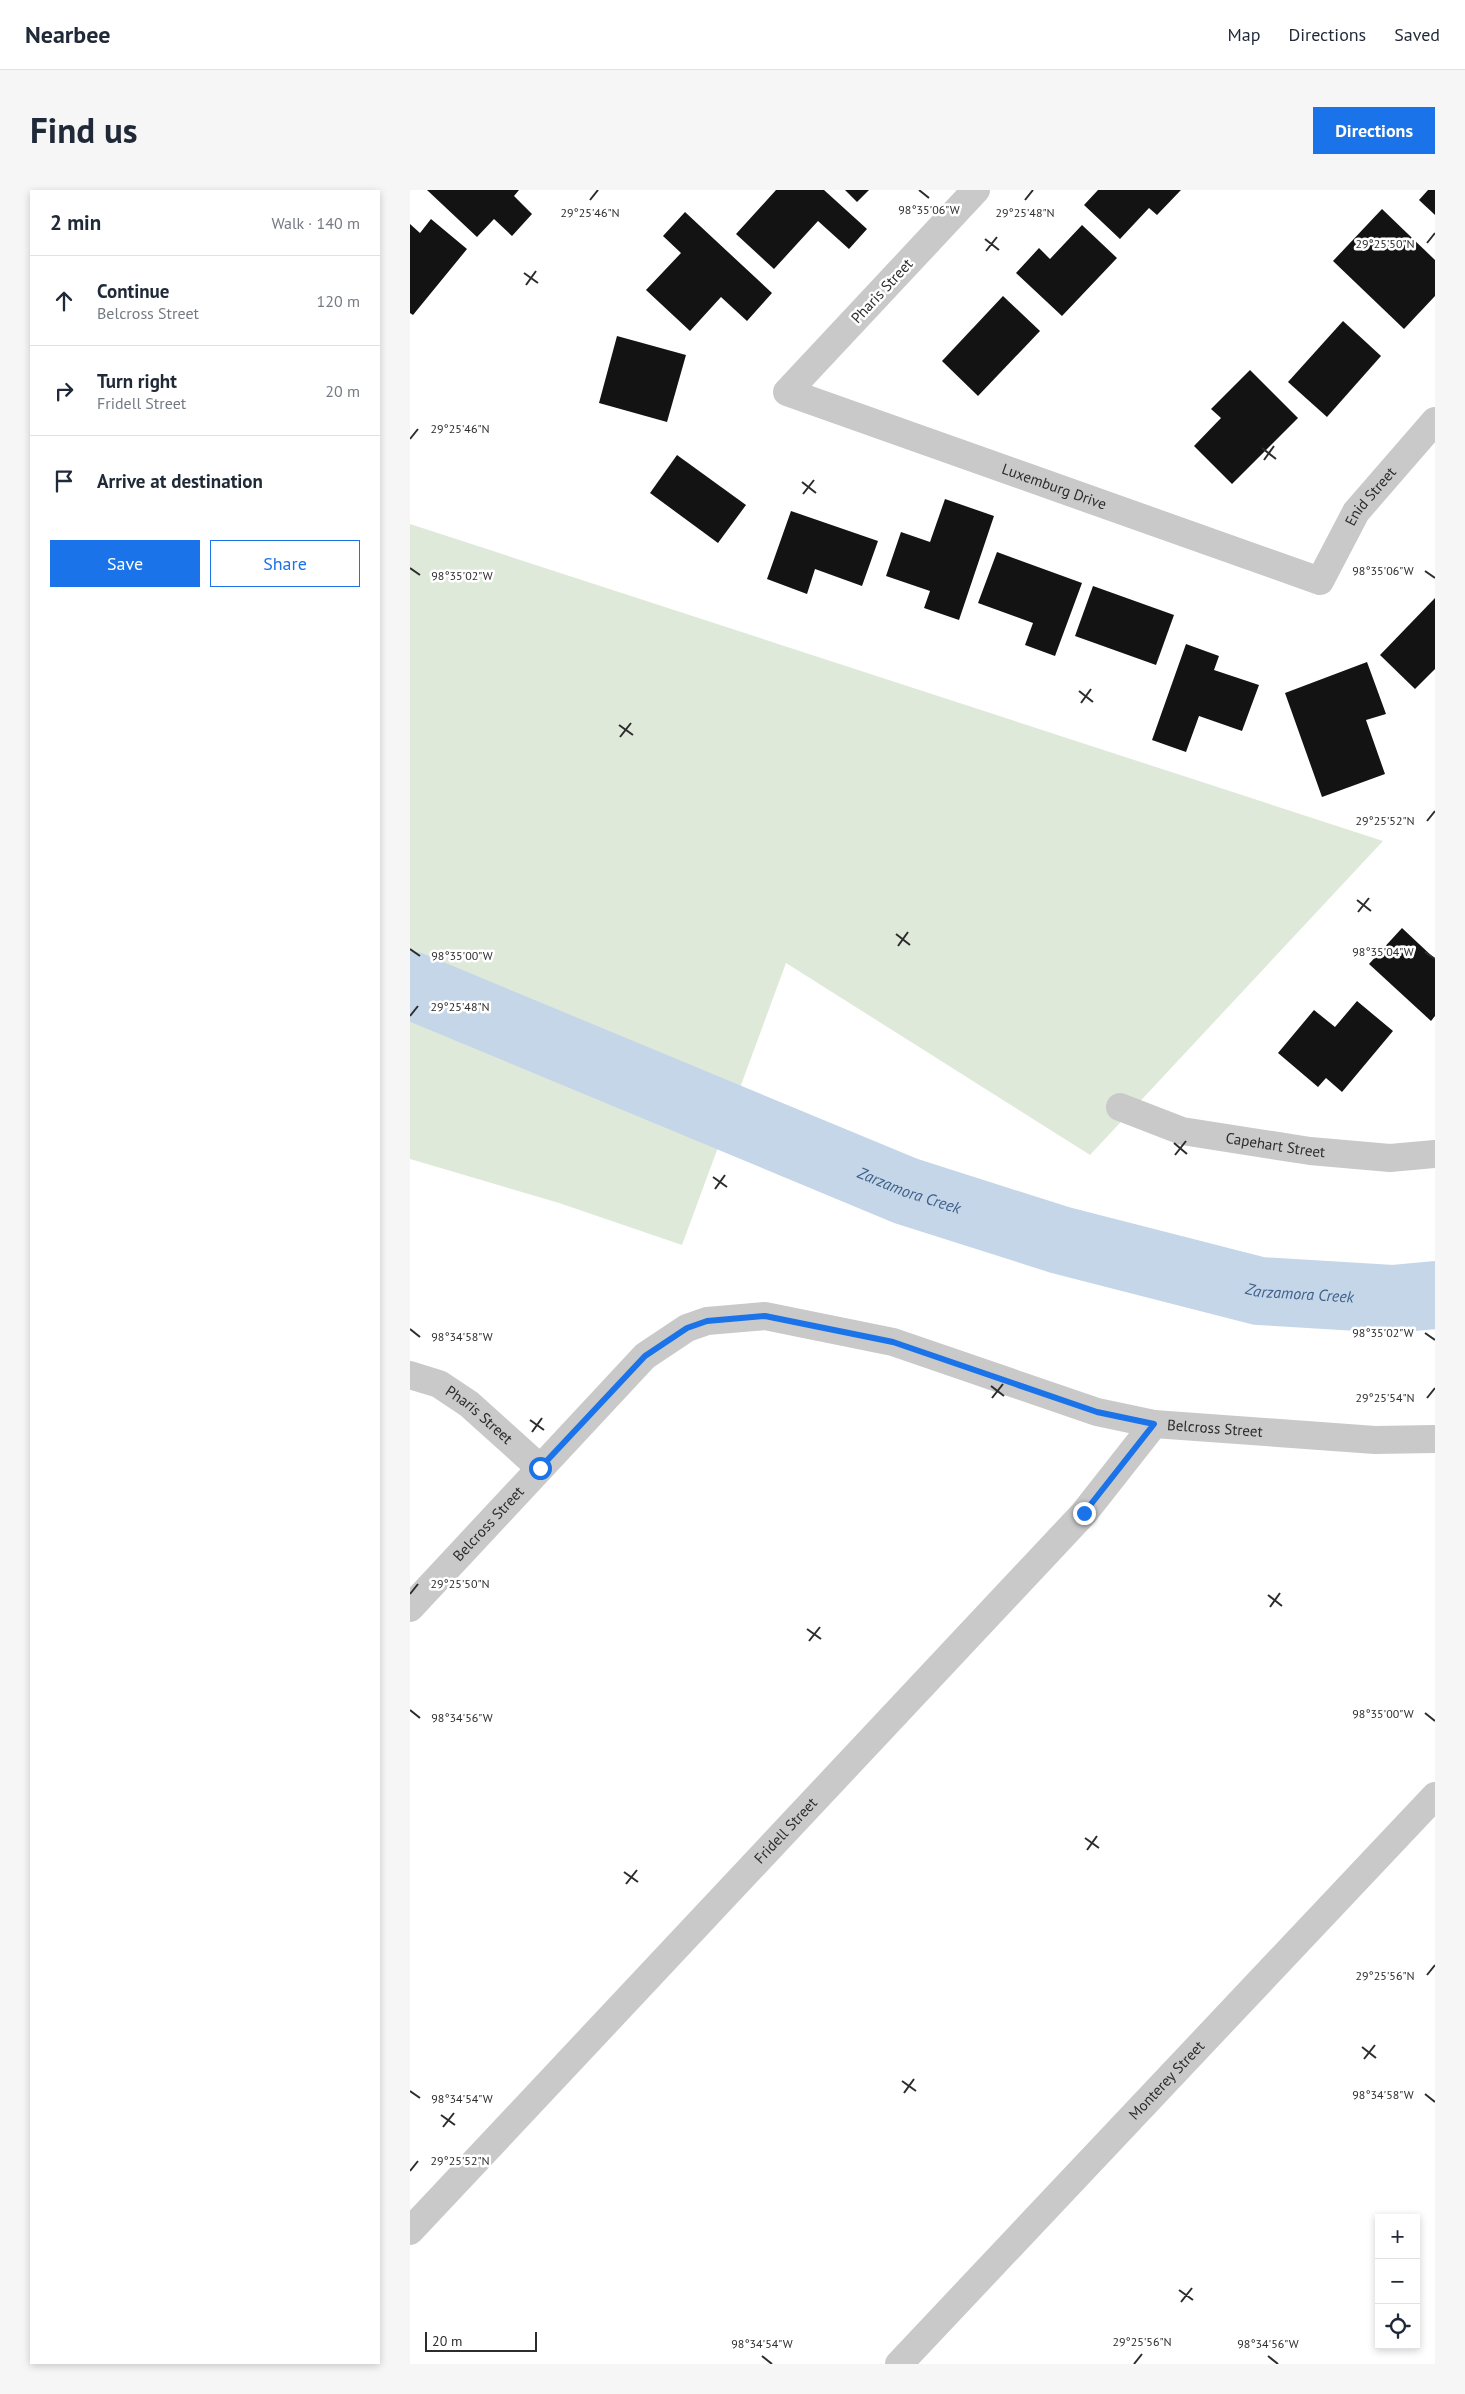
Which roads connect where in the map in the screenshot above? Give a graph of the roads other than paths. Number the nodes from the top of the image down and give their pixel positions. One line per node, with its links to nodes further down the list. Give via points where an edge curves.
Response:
1 (976, 190): 2 (street, Pharis Street)
2 (787, 392): 4 (street, Luxemburg Drive)
3 (1435, 421): 4 (street, Enid Street, via 1356,512)
4 (1320, 581)
5 (1120, 1107): 6 (street, Capehart Street, via 1182,1131 1310,1151 1390,1158)
6 (1435, 1154)
7 (410, 1375): 10 (street, Pharis Street, via 439,1384 469,1404)
8 (1154, 1424): 9 (street, Belcross Street, via 1374,1440); 10 (street, Belcross Street, via 1097,1412 893,1342 765,1316 707,1321 687,1328 645,1356); 13 (street, Fridell Street, via 1084,1513)
9 (1435, 1439)
10 (540, 1468): 11 (street, Belcross Street)
11 (410, 1608)
12 (1435, 1796): 14 (street, Monterey Street)
13 (410, 2231)
14 (899, 2364)

